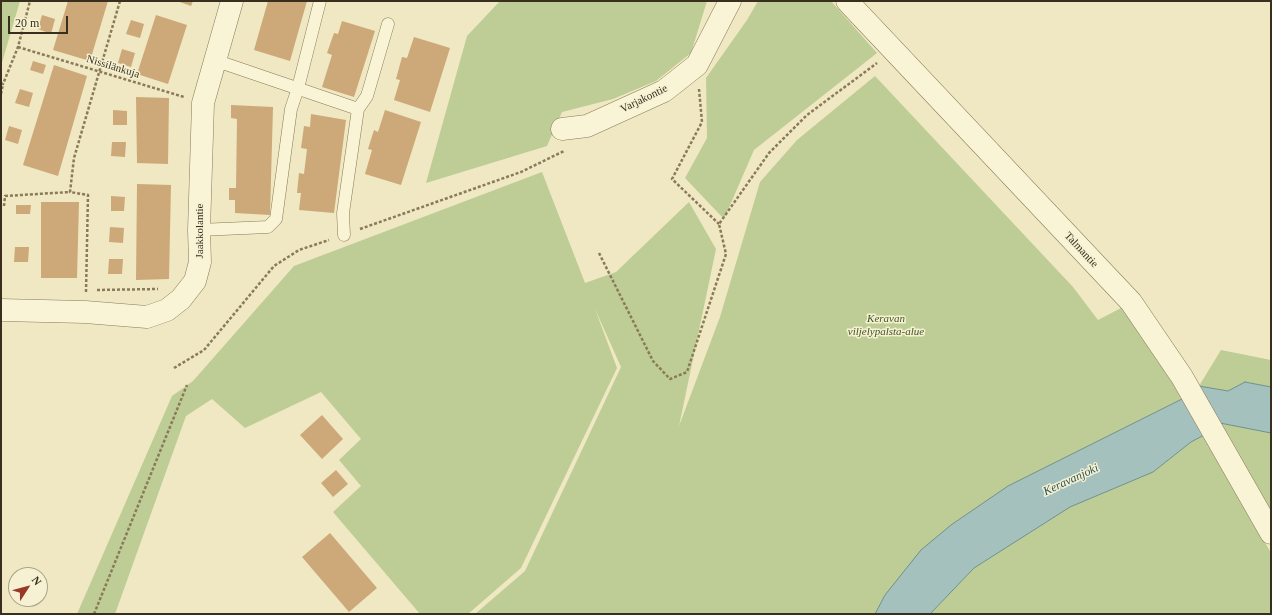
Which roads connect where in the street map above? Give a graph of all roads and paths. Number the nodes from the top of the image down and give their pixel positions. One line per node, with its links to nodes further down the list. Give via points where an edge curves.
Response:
1 (30, 1): 8 (path)
2 (120, 1): 12 (path)
3 (232, 1): 10 (street, Jaakkolantie)
4 (320, 1): 14 (lane)
5 (730, 1): 11 (street, Varjakontie)
6 (847, 1): 9 (street, Talmantie)
7 (388, 24): 18 (lane, via 367,96)
8 (18, 47): 12 (path, Nissilänkuja); 13 (path)
9 (893, 50): 22 (path, via 807,115 769,153); 32 (street, Talmantie, via 1131,302 1182,377)
10 (214, 60): 14 (lane); 17 (street, Jaakkolantie)
11 (697, 65): 19 (street, Varjakontie, via 664,91 586,126); 22 (path, via 702,122 672,179)
12 (98, 72): 17 (path, Nissilänkuja); 20 (path, via 74,158)
13 (2, 84): 16 (path)
14 (298, 88): 18 (lane); 23 (lane, via 290,109 276,219 268,227)
15 (186, 89): 17 (path)
16 (1, 94)
17 (190, 101): 23 (street, Jaakkolantie)
18 (358, 109): 24 (lane, via 343,213)
19 (562, 129)
20 (70, 192): 21 (path, via 5,196); 27 (path, via 88,195)
21 (4, 206)
22 (719, 224): 25 (path, via 726,254 687,372 670,379 653,361)
23 (199, 230): 30 (street, Jaakkolantie, via 200,262 195,281 181,299 167,310 147,317)
24 (344, 235)
25 (599, 253)
26 (78, 290): 27 (path)
27 (86, 290): 28 (path); 30 (path)
28 (160, 290)
29 (1, 310): 30 (street, Jaakkolantie)
30 (85, 312)
31 (188, 385): 33 (path)
32 (1270, 530)
33 (94, 614)

